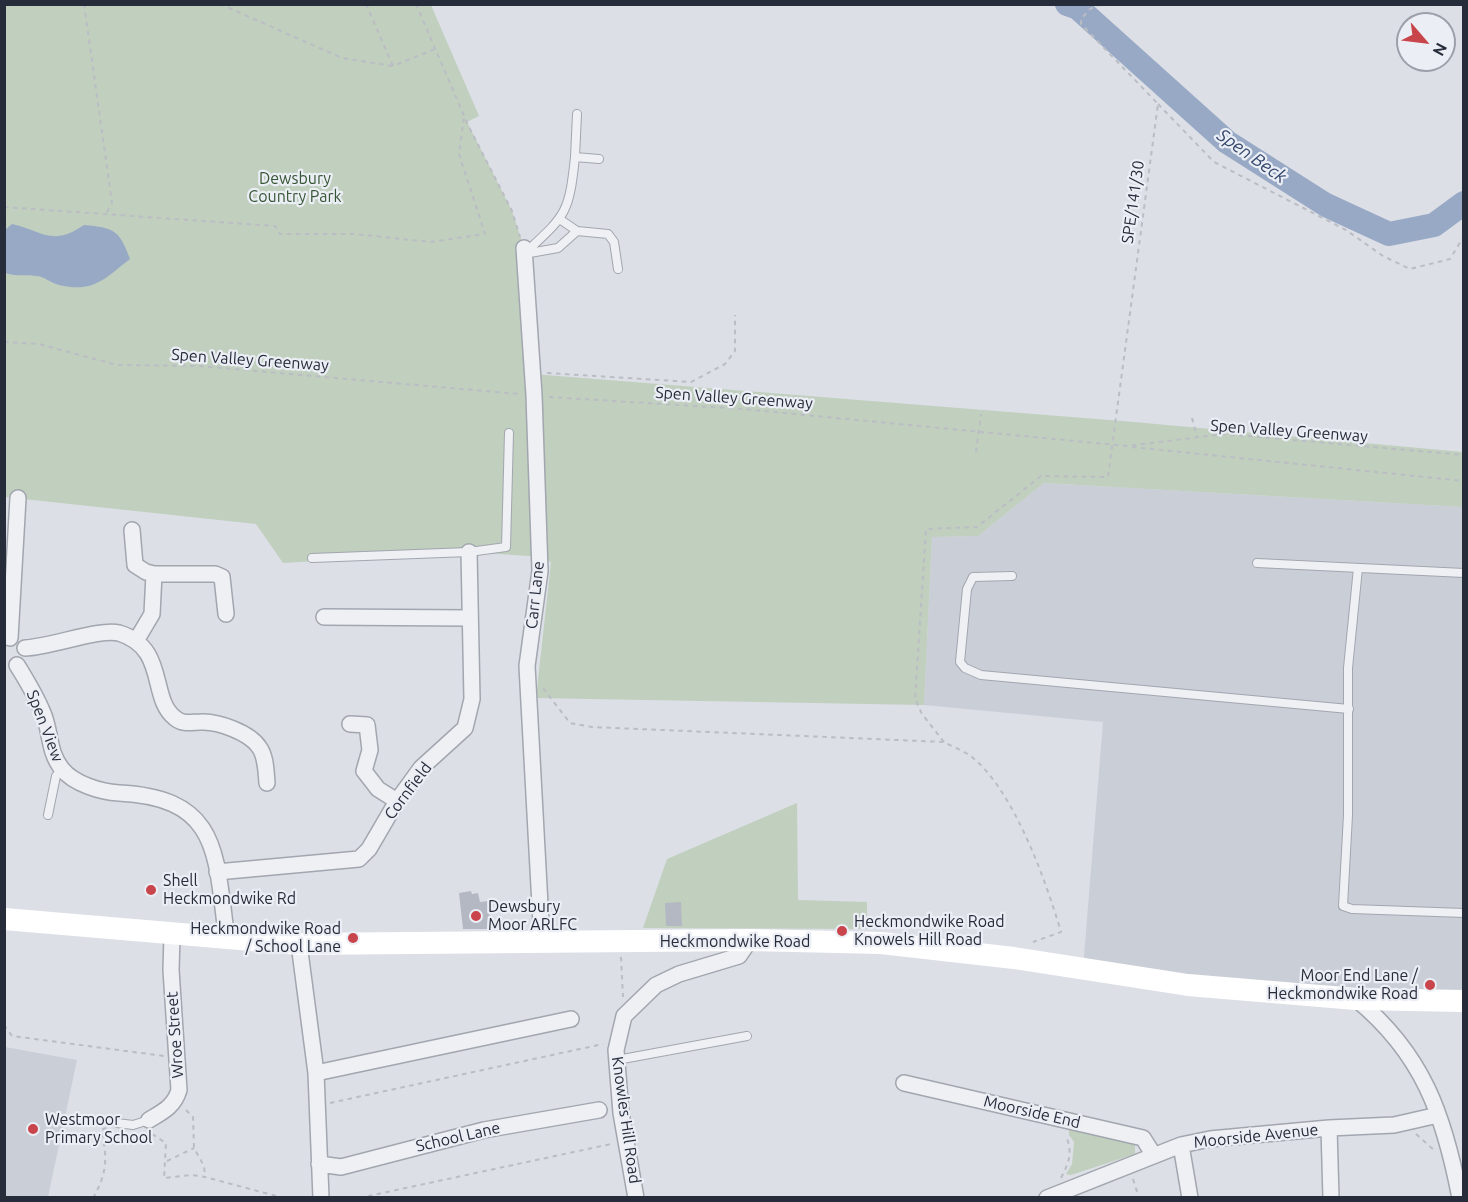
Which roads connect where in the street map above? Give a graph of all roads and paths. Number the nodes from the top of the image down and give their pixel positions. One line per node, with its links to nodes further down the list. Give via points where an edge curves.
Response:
1 (84, 4): 14 (path, via 112,203)
2 (220, 4): 7 (path, via 342,58)
3 (366, 4): 7 (path)
4 (416, 4): 6 (path)
5 (1101, 4): 8 (path, via 1090,9 1080,24)
6 (435, 49): 7 (path); 10 (path)
7 (393, 66)
8 (1158, 104): 17 (path, via 1214,162 1346,230 1410,269 1450,259); 28 (path, SPE/141/30)
9 (577, 114): 11 (lane)
10 (464, 117): 14 (path, via 459,154 485,234 430,242 355,234 280,234 275,226); 18 (path, via 512,211)
11 (575, 157): 12 (lane); 15 (lane, via 571,196)
12 (599, 159)
13 (4, 207): 14 (path)
14 (106, 214)
15 (561, 220): 16 (lane); 18 (lane)
16 (577, 231): 18 (lane, via 558,248); 19 (lane, via 608,234 614,242)
17 (1464, 236)
18 (524, 251): 22 (street, Carr Lane)
19 (618, 269)
20 (735, 315): 22 (path, via 735,351 725,364 691,382)
21 (4, 342): 23 (path, Spen Valley Greenway, via 39,344 117,365 200,366)
22 (532, 372): 23 (street, Carr Lane)
23 (534, 395): 28 (path, Spen Valley Greenway, via 743,409); 52 (street, Carr Lane, via 540,572)
24 (981, 414): 31 (path, bridge)
25 (1192, 418): 27 (path)
26 (509, 433): 37 (lane, via 506,547)
27 (1197, 437): 29 (path, Spen Valley Greenway); 30 (path, Spen Valley Greenway, via 1224,434)
28 (1113, 444): 29 (path, Spen Valley Greenway); 55 (path, SPE/141/30, via 1108,477 1041,476 977,527 926,529 915,699)
29 (1127, 446): 34 (path)
30 (1386, 450): 32 (path, Spen Valley Greenway); 33 (path)
31 (976, 452)
32 (1464, 455)
33 (1385, 456)
34 (1464, 481)
35 (18, 498): 39 (street)
36 (132, 530): 43 (street, via 135,565)
37 (469, 552): 38 (lane); 47 (street, Cornfield)
38 (312, 558)
39 (9, 562): 48 (street)
40 (1257, 563): 41 (lane)
41 (1358, 568): 42 (lane); 53 (lane)
42 (1464, 573)
43 (154, 574): 45 (street, via 222,576); 49 (street, via 152,614)
44 (1012, 576): 53 (lane, via 973,578 967,589 960,662 981,675)
45 (226, 614)
46 (324, 617): 47 (street)
47 (470, 618): 58 (street, Cornfield, via 472,699 465,728 421,768)
48 (7, 639): 50 (street, via 20,640)
49 (136, 641): 50 (street, via 104,631 82,639); 57 (street, via 147,651 167,709 175,718 212,723 252,739 263,754)
50 (25, 648): 51 (street, Spen View, via 24,658)
51 (11, 665): 56 (street, Spen View, via 44,716 48,742)
52 (527, 666): 55 (path, via 570,723); 66 (street, Carr Lane)
53 (1348, 709): 61 (lane, via 1343,906)
54 (350, 724): 58 (street, via 367,725 370,750 364,771 378,789)
55 (944, 742): 69 (path, via 972,757 998,785 1052,903 1061,932 1015,948)
56 (62, 769): 59 (lane, via 56,776); 60 (street, Spen View, via 106,792 171,801 193,814 202,826)
57 (267, 783)
58 (397, 801): 60 (street, Cornfield, via 369,849 358,859)
59 (48, 815)
60 (218, 872): 64 (street, Spen View)
61 (1464, 912)
62 (4, 919): 63 (main road, Heckmondwike Road)
63 (172, 935): 64 (main road, Heckmondwike Road); 77 (street, Wroe Street)
64 (227, 939): 68 (main road, Heckmondwike Road)
65 (750, 940): 67 (main road, Heckmondwike Road); 69 (main road, Heckmondwike Road, via 881,943); 72 (street, via 739,956 678,974 656,985)
66 (542, 942): 67 (main road, Heckmondwike Road); 68 (main road, Heckmondwike Road)
67 (620, 942): 72 (path)
68 (299, 944): 79 (street)
69 (1014, 958): 70 (main road, Heckmondwike Road, via 1188,986)
70 (1356, 999): 71 (main road, Heckmondwike Road); 84 (street, via 1382,1020 1411,1057)
71 (1464, 1001)
72 (624, 1016): 76 (street, Knowles Hill Road)
73 (571, 1019): 79 (street)
74 (4, 1025): 77 (path, via 12,1036 118,1052)
75 (747, 1036): 78 (lane)
76 (617, 1041): 78 (street, Knowles Hill Road); 82 (path)
77 (178, 1056): 81 (street, Wroe Street)
78 (617, 1060): 90 (street, Knowles Hill Road, via 621,1113)
79 (316, 1073): 82 (street)
80 (904, 1083): 85 (street, Moorside End)
81 (176, 1100): 86 (street, Wroe Street); 92 (path, via 193,1117)
82 (318, 1104): 96 (street)
83 (599, 1110): 96 (street, School Lane, via 484,1130 341,1167)
84 (1438, 1115): 87 (street, Moorside Avenue); 94 (street)
85 (1062, 1118): 93 (street, Moorside End, via 1143,1138); 99 (path, via 1071,1153 1060,1179)
86 (149, 1120): 88 (lane, via 133,1125); 95 (path, via 153,1135 166,1143)
87 (1409, 1121): 89 (street, Moorside Avenue); 94 (path, via 1414,1133 1444,1159)
88 (117, 1123): 100 (path, via 101,1130 105,1178)
89 (1329, 1128): 91 (street, Moorside Avenue); 108 (street)
90 (628, 1141): 103 (path); 104 (street, Knowles Hill Road)
91 (1181, 1145): 93 (street, Moorside Avenue); 107 (street)
92 (194, 1148): 95 (path); 98 (path)
93 (1153, 1154): 97 (street, Moorside Avenue)
94 (1452, 1160): 109 (street)
95 (166, 1161): 98 (path, via 164,1178)
96 (319, 1164): 102 (street)
97 (1128, 1165): 99 (street, Moorside Avenue); 106 (path)
98 (205, 1177): 101 (path)
99 (1062, 1190): 105 (street, Moorside Avenue)
100 (93, 1197)
101 (284, 1197)
102 (321, 1197)
103 (359, 1197)
104 (636, 1197)
105 (1047, 1197)
106 (1138, 1197)
107 (1190, 1197)
108 (1331, 1197)
109 (1460, 1197)

